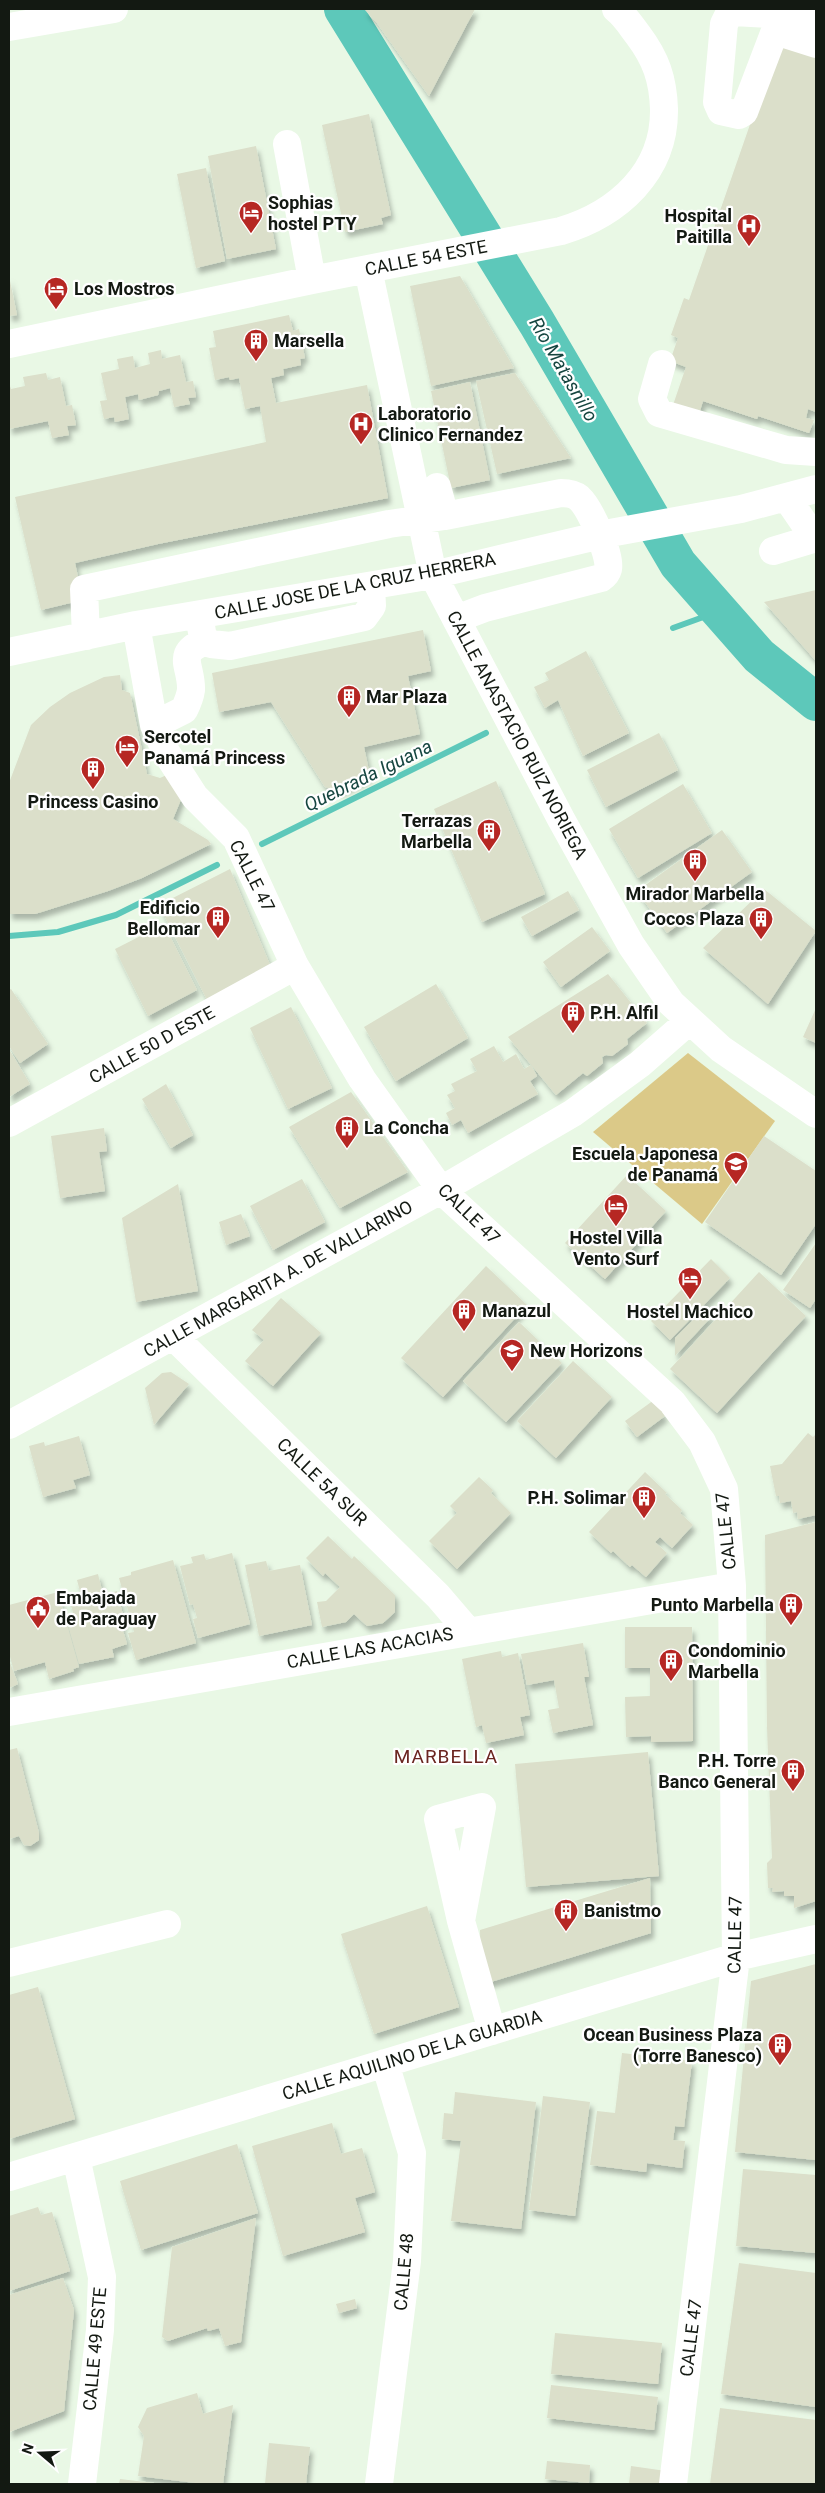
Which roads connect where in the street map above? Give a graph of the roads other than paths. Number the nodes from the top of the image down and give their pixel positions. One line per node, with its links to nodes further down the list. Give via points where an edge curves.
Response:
1 (114, 9): 5 (street)
2 (616, 9): 10 (street, CALLE 54 ESTE, via 652,54 663,87 664,127 655,157 640,182 622,201 600,217 561,231)
3 (816, 17): 4 (street)
4 (778, 23): 6 (street); 7 (street, via 729,14 724,24); 8 (street)
5 (9, 27)
6 (816, 44)
7 (721, 62): 8 (street); 8 (street, via 718,107 721,111 739,115 746,108)
8 (762, 66)
9 (287, 144): 11 (street)
10 (368, 269): 11 (street, CALLE 54 ESTE); 17 (street, CALLE ANASTACIO RUIZ NORIEGA)
11 (312, 280): 12 (street, CALLE 54 ESTE)
12 (9, 344)
13 (662, 364): 14 (street, via 652,399 659,413 786,450)
14 (816, 452)
15 (437, 486): 17 (street)
16 (801, 494): 18 (street); 19 (street, CALLE JOSE DE LA CRUZ HERRERA, via 741,509); 20 (street, via 804,523)
17 (433, 518): 19 (street, via 566,493 580,500); 22 (street, CALLE ANASTACIO RUIZ NORIEGA); 27 (street, via 389,524 84,589)
18 (816, 520)
19 (605, 534): 22 (street, CALLE JOSE DE LA CRUZ HERRERA); 25 (street, via 608,567 601,578)
20 (816, 537): 21 (street)
21 (773, 552)
22 (433, 575): 23 (street, CALLE JOSE DE LA CRUZ HERRERA); 25 (street, CALLE ANASTACIO RUIZ NORIEGA)
23 (371, 586): 24 (street, CALLE JOSE DE LA CRUZ HERRERA); 28 (street, via 372,606 364,616 230,646)
24 (199, 614): 26 (street, CALLE JOSE DE LA CRUZ HERRERA); 28 (street, via 200,631)
25 (456, 619): 32 (street, CALLE ANASTACIO RUIZ NORIEGA, via 630,945 671,1003)
26 (136, 625): 27 (street, CALLE JOSE DE LA CRUZ HERRERA); 30 (street, CALLE 47)
27 (86, 636): 29 (street, CALLE JOSE DE LA CRUZ HERRERA)
28 (206, 641): 30 (street, via 195,645 188,653 186,664 191,688 184,710)
29 (9, 652)
30 (154, 724): 31 (street, CALLE 47, via 166,752 195,797 236,838)
31 (295, 966): 34 (street, CALLE 50 D ESTE); 35 (street, CALLE 47, via 362,1079)
32 (688, 1021): 33 (street, CALLE ANASTACIO RUIZ NORIEGA, via 721,1049); 35 (street, CALLE MARGARITA A. DE VALLARINO, via 640,1064 574,1113)
33 (816, 1114)
34 (9, 1124)
35 (441, 1190): 36 (street, CALLE MARGARITA A. DE VALLARINO); 38 (street, CALLE 47, via 672,1402 696,1434 724,1489)
36 (173, 1336): 37 (street, CALLE MARGARITA A. DE VALLARINO); 39 (street, CALLE 5A SUR, via 431,1589)
37 (9, 1425)
38 (732, 1586): 39 (street, CALLE LAS ACACIAS); 44 (street, CALLE 47)
39 (468, 1631): 40 (street, CALLE LAS ACACIAS)
40 (9, 1712)
41 (461, 1921): 46 (street)
42 (167, 1924): 45 (street)
43 (816, 1939): 44 (street, CALLE AQUILINO DE LA GUARDIA)
44 (736, 1957): 46 (street, CALLE AQUILINO DE LA GUARDIA); 52 (street, CALLE 47)
45 (9, 1963)
46 (492, 2031): 47 (street, CALLE AQUILINO DE LA GUARDIA)
47 (385, 2064): 48 (street, CALLE AQUILINO DE LA GUARDIA); 51 (street, CALLE 48, via 412,2153 407,2262)
48 (76, 2157): 49 (street, CALLE AQUILINO DE LA GUARDIA); 50 (street, CALLE 49 ESTE, via 102,2277 100,2330)
49 (9, 2177)
50 (82, 2484)
51 (379, 2484)
52 (673, 2484)

